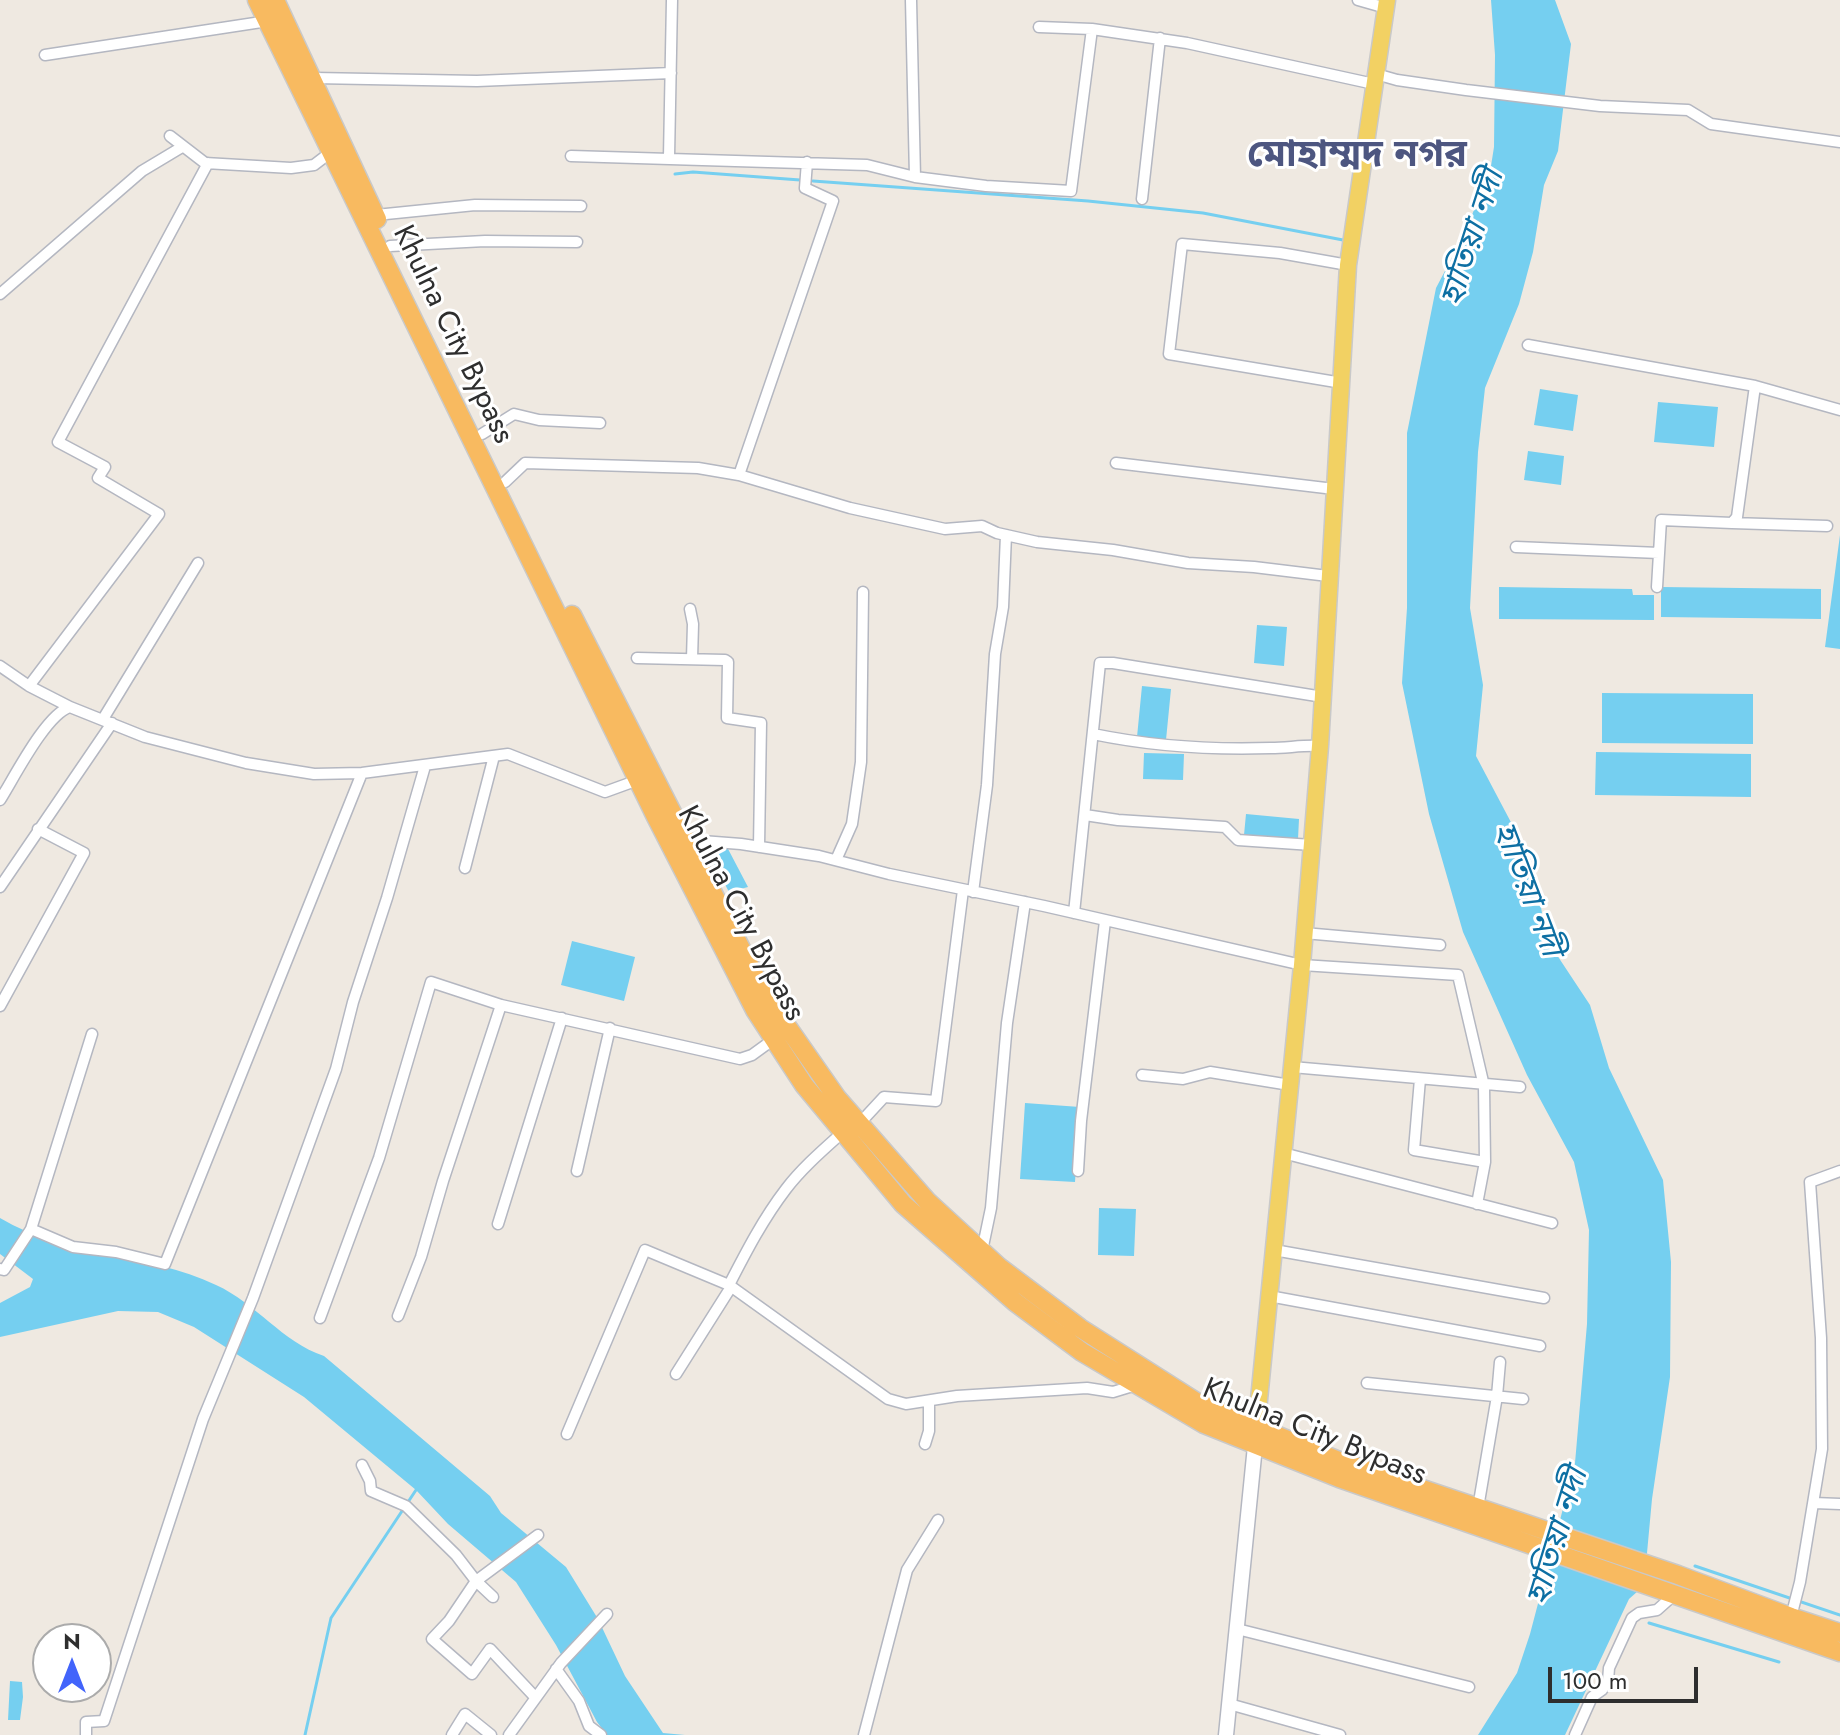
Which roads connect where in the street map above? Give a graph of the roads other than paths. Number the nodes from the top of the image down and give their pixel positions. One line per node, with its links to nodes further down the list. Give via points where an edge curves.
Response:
1 (257, 0): 7 (highway, Khulna City Bypass)
2 (275, 0): 13 (highway, Khulna City Bypass)
3 (672, 0): 12 (street)
4 (911, 0): 23 (street)
5 (1358, 0): 6 (street)
6 (1386, 4): 14 (main road)
7 (268, 21): 11 (street); 18 (highway, Khulna City Bypass)
8 (1039, 27): 9 (street)
9 (1092, 29): 10 (street); 23 (street, via 1071,191)
10 (1160, 38): 14 (street); 24 (street)
11 (45, 55)
12 (671, 73): 13 (street, via 477,81); 20 (street)
13 (314, 78): 26 (highway, Khulna City Bypass)
14 (1375, 79): 16 (street, via 1600,106 1688,110 1711,124); 29 (main road)
15 (170, 136): 17 (street)
16 (1840, 142)
17 (182, 147): 22 (street); 30 (street, via 142,171)
18 (331, 152): 22 (street, via 314,165 291,168); 63 (highway, Khulna City Bypass)
19 (571, 156): 20 (street)
20 (669, 157): 21 (street)
21 (807, 162): 23 (street, via 867,165); 38 (street, via 805,188 833,201)
22 (208, 163): 54 (street, via 58,442 105,467 98,478 159,514)
23 (915, 177)
24 (1142, 199)
25 (581, 206): 26 (street, via 475,205)
26 (376, 215): 28 (highway, Khulna City Bypass)
27 (577, 242): 28 (street)
28 (390, 246): 36 (highway, Khulna City Bypass)
29 (1348, 265): 32 (main road); 32 (street, via 1182,244 1169,354)
30 (0, 294)
31 (1528, 345): 33 (street)
32 (1342, 383): 40 (main road)
33 (1755, 386): 34 (street); 41 (street)
34 (1840, 410)
35 (600, 423): 36 (street, via 514,414)
36 (482, 434): 39 (highway, Khulna City Bypass)
37 (1116, 463): 40 (street)
38 (739, 475): 39 (street, via 698,468 525,463); 43 (street, via 850,508 945,529 982,526)
39 (505, 482): 67 (highway, Khulna City Bypass)
40 (1334, 489): 47 (main road)
41 (1732, 523): 42 (street); 45 (street, via 1661,520)
42 (1827, 526)
43 (1006, 535): 47 (street, via 1188,563); 73 (street, via 987,785)
44 (1516, 547): 45 (street)
45 (1659, 553): 48 (street)
46 (198, 563): 57 (street)
47 (1328, 576): 55 (main road)
48 (1657, 587)
49 (863, 592): 70 (street, via 861,762 852,824)
50 (690, 609): 52 (street)
51 (637, 658): 52 (street)
52 (692, 659): 69 (street, via 728,662 727,718 761,723)
53 (0, 666): 54 (street)
54 (29, 686): 56 (street)
55 (1323, 697): 58 (street, via 1100,663); 59 (main road)
56 (70, 707): 57 (street); 64 (street, via 61,709 49,724)
57 (108, 721): 62 (street, via 145,737 246,763 314,774); 66 (street)
58 (1093, 734): 59 (street, via 1136,743 1208,747); 65 (street)
59 (1320, 746): 68 (main road)
60 (494, 756): 61 (street); 63 (street, via 518,757 605,792); 71 (street)
61 (425, 766): 62 (street); 141 (street, via 336,1069 203,1419 104,1721 86,1722)
62 (362, 773): 101 (street, via 165,1264 73,1247)
63 (638, 780): 85 (highway, Khulna City Bypass)
64 (0, 800)
65 (1085, 815): 68 (street, via 1225,827 1238,840); 75 (street)
66 (38, 829): 72 (street); 81 (street, via 84,853)
67 (686, 845): 69 (street, via 702,841); 92 (highway, Khulna City Bypass, via 763,992 837,1098)
68 (1312, 845): 77 (main road)
69 (759, 847): 70 (street)
70 (836, 860): 73 (street)
71 (465, 868)
72 (0, 887)
73 (968, 891): 74 (street); 92 (street, via 936,1101 884,1097)
74 (1025, 902): 75 (street); 103 (street)
75 (1074, 913): 76 (street)
76 (1105, 921): 79 (street); 96 (street)
77 (1304, 933): 78 (street); 79 (main road)
78 (1440, 945)
79 (1302, 965): 86 (main road); 90 (street, via 1458,975)
80 (501, 1005): 82 (street); 108 (street); 109 (street, via 431,982 379,1158)
81 (0, 1006)
82 (562, 1018): 83 (street); 100 (street)
83 (610, 1028): 85 (street, via 740,1059); 95 (street)
84 (92, 1034): 101 (street)
85 (774, 1039): 92 (highway, Khulna City Bypass, via 804,1085)
86 (1292, 1067): 88 (street); 89 (main road)
87 (1142, 1075): 89 (street, via 1183,1079 1210,1072)
88 (1420, 1079): 90 (street); 94 (street, via 1414,1150)
89 (1290, 1085): 93 (main road)
90 (1484, 1086): 91 (street); 94 (street)
91 (1520, 1087)
92 (851, 1128): 103 (highway, Khulna City Bypass); 105 (street, via 785,1189); 114 (highway, Khulna City Bypass, via 903,1204 1015,1302)
93 (1283, 1153): 98 (street); 102 (main road)
94 (1485, 1162): 98 (street)
95 (577, 1171)
96 (1078, 1171)
97 (1840, 1171): 123 (street, via 1810,1182 1821,1338 1822,1449)
98 (1477, 1204): 99 (street)
99 (1552, 1223)
100 (498, 1224)
101 (30, 1230): 104 (street)
102 (1274, 1250): 106 (main road); 107 (street)
103 (982, 1251): 118 (highway, Khulna City Bypass, via 1080,1328 1198,1403)
104 (4, 1266)
105 (730, 1286): 112 (street); 117 (street, via 888,1399); 119 (street, via 645,1250)
106 (1269, 1296): 110 (street); 118 (main road)
107 (1544, 1298)
108 (398, 1316)
109 (320, 1318)
110 (1540, 1346)
111 (1500, 1362): 115 (street)
112 (676, 1374)
113 (1367, 1383): 115 (street)
114 (1138, 1385): 117 (street, via 1113,1392 1087,1388); 121 (highway, Khulna City Bypass, via 1204,1424)
115 (1497, 1396): 116 (street); 125 (street)
116 (1523, 1399)
117 (929, 1402): 120 (street)
118 (1257, 1427): 121 (main road); 125 (highway, Khulna City Bypass)
119 (567, 1434)
120 (925, 1444)
121 (1255, 1446): 127 (highway, Khulna City Bypass); 134 (street)
122 (362, 1465): 129 (street, via 371,1491 406,1506)
123 (1814, 1503): 124 (street); 133 (street)
124 (1840, 1504)
125 (1478, 1508): 127 (highway, Khulna City Bypass)
126 (938, 1520): 146 (street, via 907,1570)
127 (1510, 1528): 130 (highway); 133 (highway, via 1678,1575)
128 (536, 1536): 129 (street)
129 (476, 1581): 131 (street); 139 (street, via 432,1639 472,1674 490,1649)
130 (1673, 1594): 136 (highway); 149 (street, via 1657,1610 1632,1618 1608,1681 1592,1697)
131 (493, 1597)
132 (605, 1616): 137 (street)
133 (1791, 1617): 135 (highway)
134 (1237, 1629): 138 (street); 140 (street)
135 (1840, 1633)
136 (1840, 1652)
137 (559, 1666): 139 (street); 145 (street, via 589,1726)
138 (1469, 1687)
139 (535, 1697): 144 (street)
140 (1229, 1704): 147 (street); 148 (street)
141 (86, 1735)
142 (452, 1735): 143 (street, via 465,1714)
143 (491, 1735)
144 (509, 1735)
145 (601, 1735)
146 (864, 1735)
147 (1226, 1735)
148 (1340, 1735)
149 (1575, 1735)

